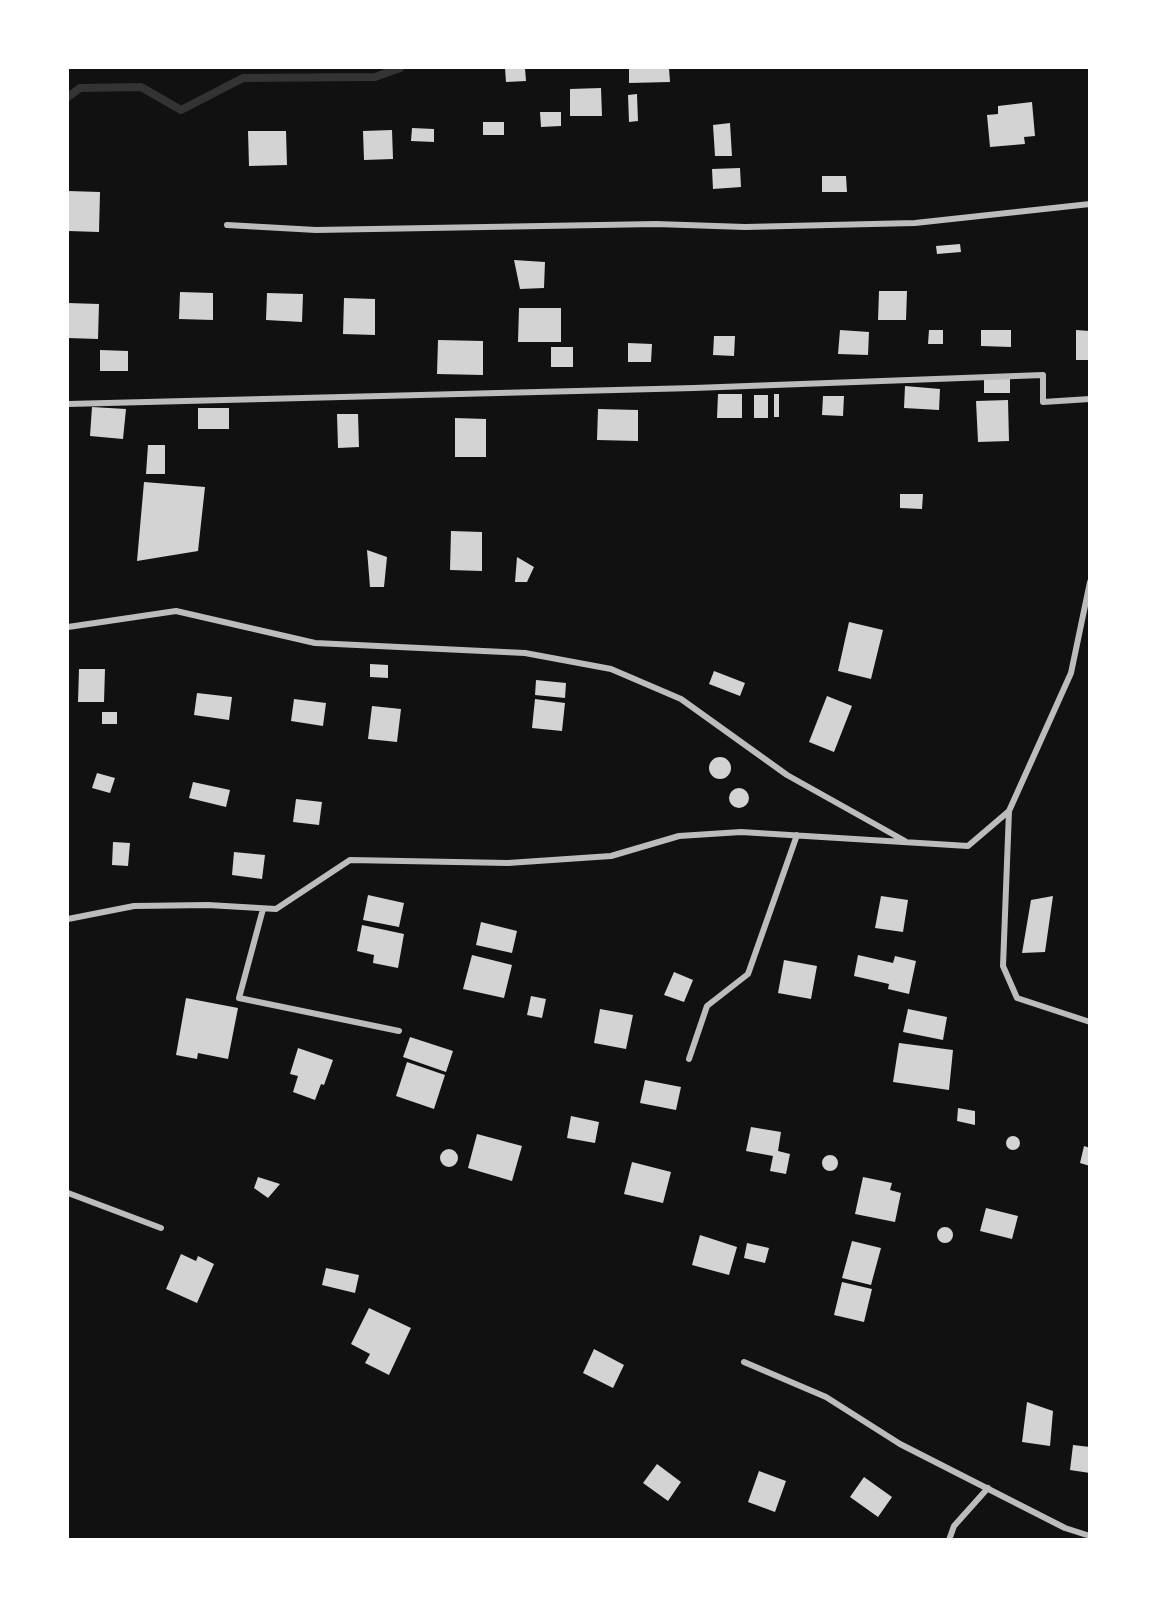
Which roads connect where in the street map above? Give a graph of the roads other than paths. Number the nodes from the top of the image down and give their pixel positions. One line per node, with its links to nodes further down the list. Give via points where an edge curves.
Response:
1 (1089, 204): 2 (street, via 915,223 768,227 656,224 316,230)
2 (227, 225)
3 (1089, 399): 4 (street, via 1043,402 1043,375)
4 (68, 404)
5 (1089, 582): 7 (street, via 1071,673)
6 (68, 627): 9 (street, via 176,611 315,643 525,653 611,669 681,699 787,775)
7 (1009, 811): 9 (street, via 968,846); 12 (street, via 1003,966 1017,998)
8 (797, 836): 9 (street); 10 (street, via 741,832 679,836 611,856 508,863 351,860 276,909); 14 (street, via 748,974 707,1006)
9 (908, 843)
10 (263, 909): 11 (street, via 134,906); 13 (street, via 239,998)
11 (68, 919)
12 (1089, 1022)
13 (399, 1031)
14 (689, 1059)
15 (68, 1193): 16 (street)
16 (161, 1228)
17 (744, 1362): 18 (street, via 826,1397 900,1444)
18 (988, 1488): 19 (street, via 1065,1528); 20 (street, via 954,1526)
19 (1089, 1536)
20 (949, 1539)

